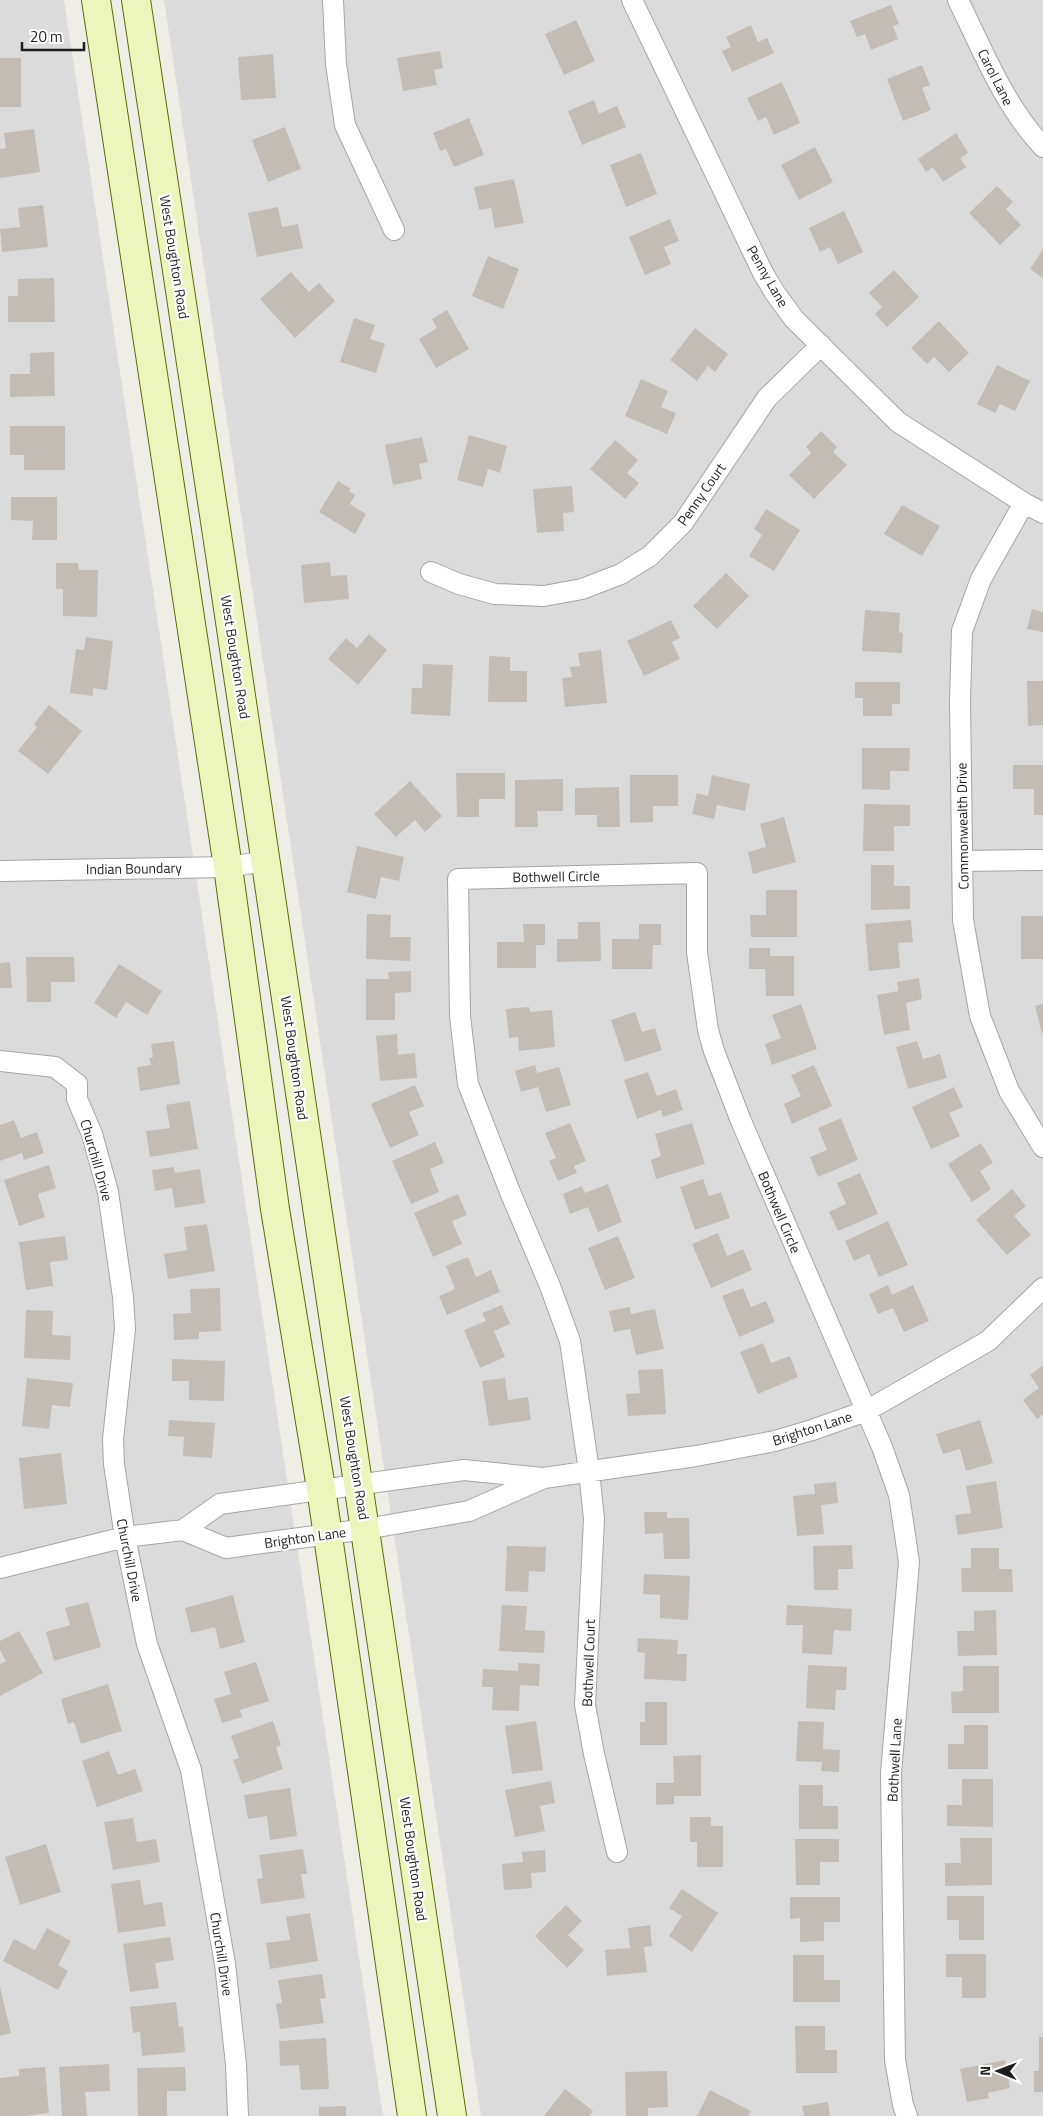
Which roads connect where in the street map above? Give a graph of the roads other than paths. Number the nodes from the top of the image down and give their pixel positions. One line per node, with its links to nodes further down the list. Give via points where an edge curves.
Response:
1 (96, 0): 15 (main road)
2 (136, 0): 13 (main road, West Boughton Road)
3 (333, 0): 7 (street, via 336,64 346,125)
4 (632, 0): 8 (street, Penny Lane, via 767,279 784,306)
5 (958, 0): 6 (street, Carol Lane, via 1005,96 1024,126)
6 (1043, 147)
7 (394, 230)
8 (821, 345): 9 (street, Penny Lane, via 898,422); 11 (street, Penny Court, via 767,398 683,523 650,556 621,574 582,589 544,596 495,594)
9 (1024, 503): 10 (street, Penny Lane); 14 (street, Commonwealth Drive, via 981,579 962,631)
10 (1043, 513)
11 (431, 572)
12 (1043, 860): 14 (street)
13 (267, 861): 15 (street, Indian Boundary); 23 (main road, West Boughton Road)
14 (962, 861): 18 (street, Commonwealth Drive, via 964,920 980,1016 1009,1091)
15 (228, 866): 16 (street, Indian Boundary); 24 (main road, via 275,1208)
16 (0, 871)
17 (0, 1061): 28 (street, Churchill Drive, via 55,1066 77,1084 78,1099 92,1134 108,1192 124,1297 124,1337 113,1439)
18 (1043, 1147)
19 (1043, 1288): 20 (street, Brighton Lane, via 988,1341)
20 (866, 1411): 21 (street, Brighton Lane, via 758,1445); 21 (street, Bothwell Circle, via 714,1051 697,952 697,873 458,879 460,1016 468,1084 570,1341); 34 (street, Bothwell Lane, via 900,1495 909,1562 891,1773 894,2060)
21 (589, 1471): 22 (street, Brighton Lane); 30 (street, Bothwell Court, via 594,1518 585,1705)
22 (544, 1478): 23 (street, Brighton Lane, via 464,1470); 25 (street, Brighton Lane, via 469,1510)
23 (359, 1484): 24 (street, Brighton Lane); 25 (main road, West Boughton Road)
24 (321, 1488): 26 (street, Brighton Lane, via 220,1504); 27 (main road)
25 (366, 1529): 27 (street, Brighton Lane); 33 (main road, West Boughton Road)
26 (183, 1530): 27 (street, Brighton Lane, via 226,1548); 28 (street, Brighton Lane)
27 (327, 1534): 32 (main road)
28 (125, 1537): 29 (street, Brighton Lane); 31 (street, Churchill Drive, via 147,1644 191,1770 225,1964)
29 (0, 1568)
30 (617, 1852)
31 (238, 2116)
32 (412, 2116)
33 (452, 2116)
34 (907, 2116)

